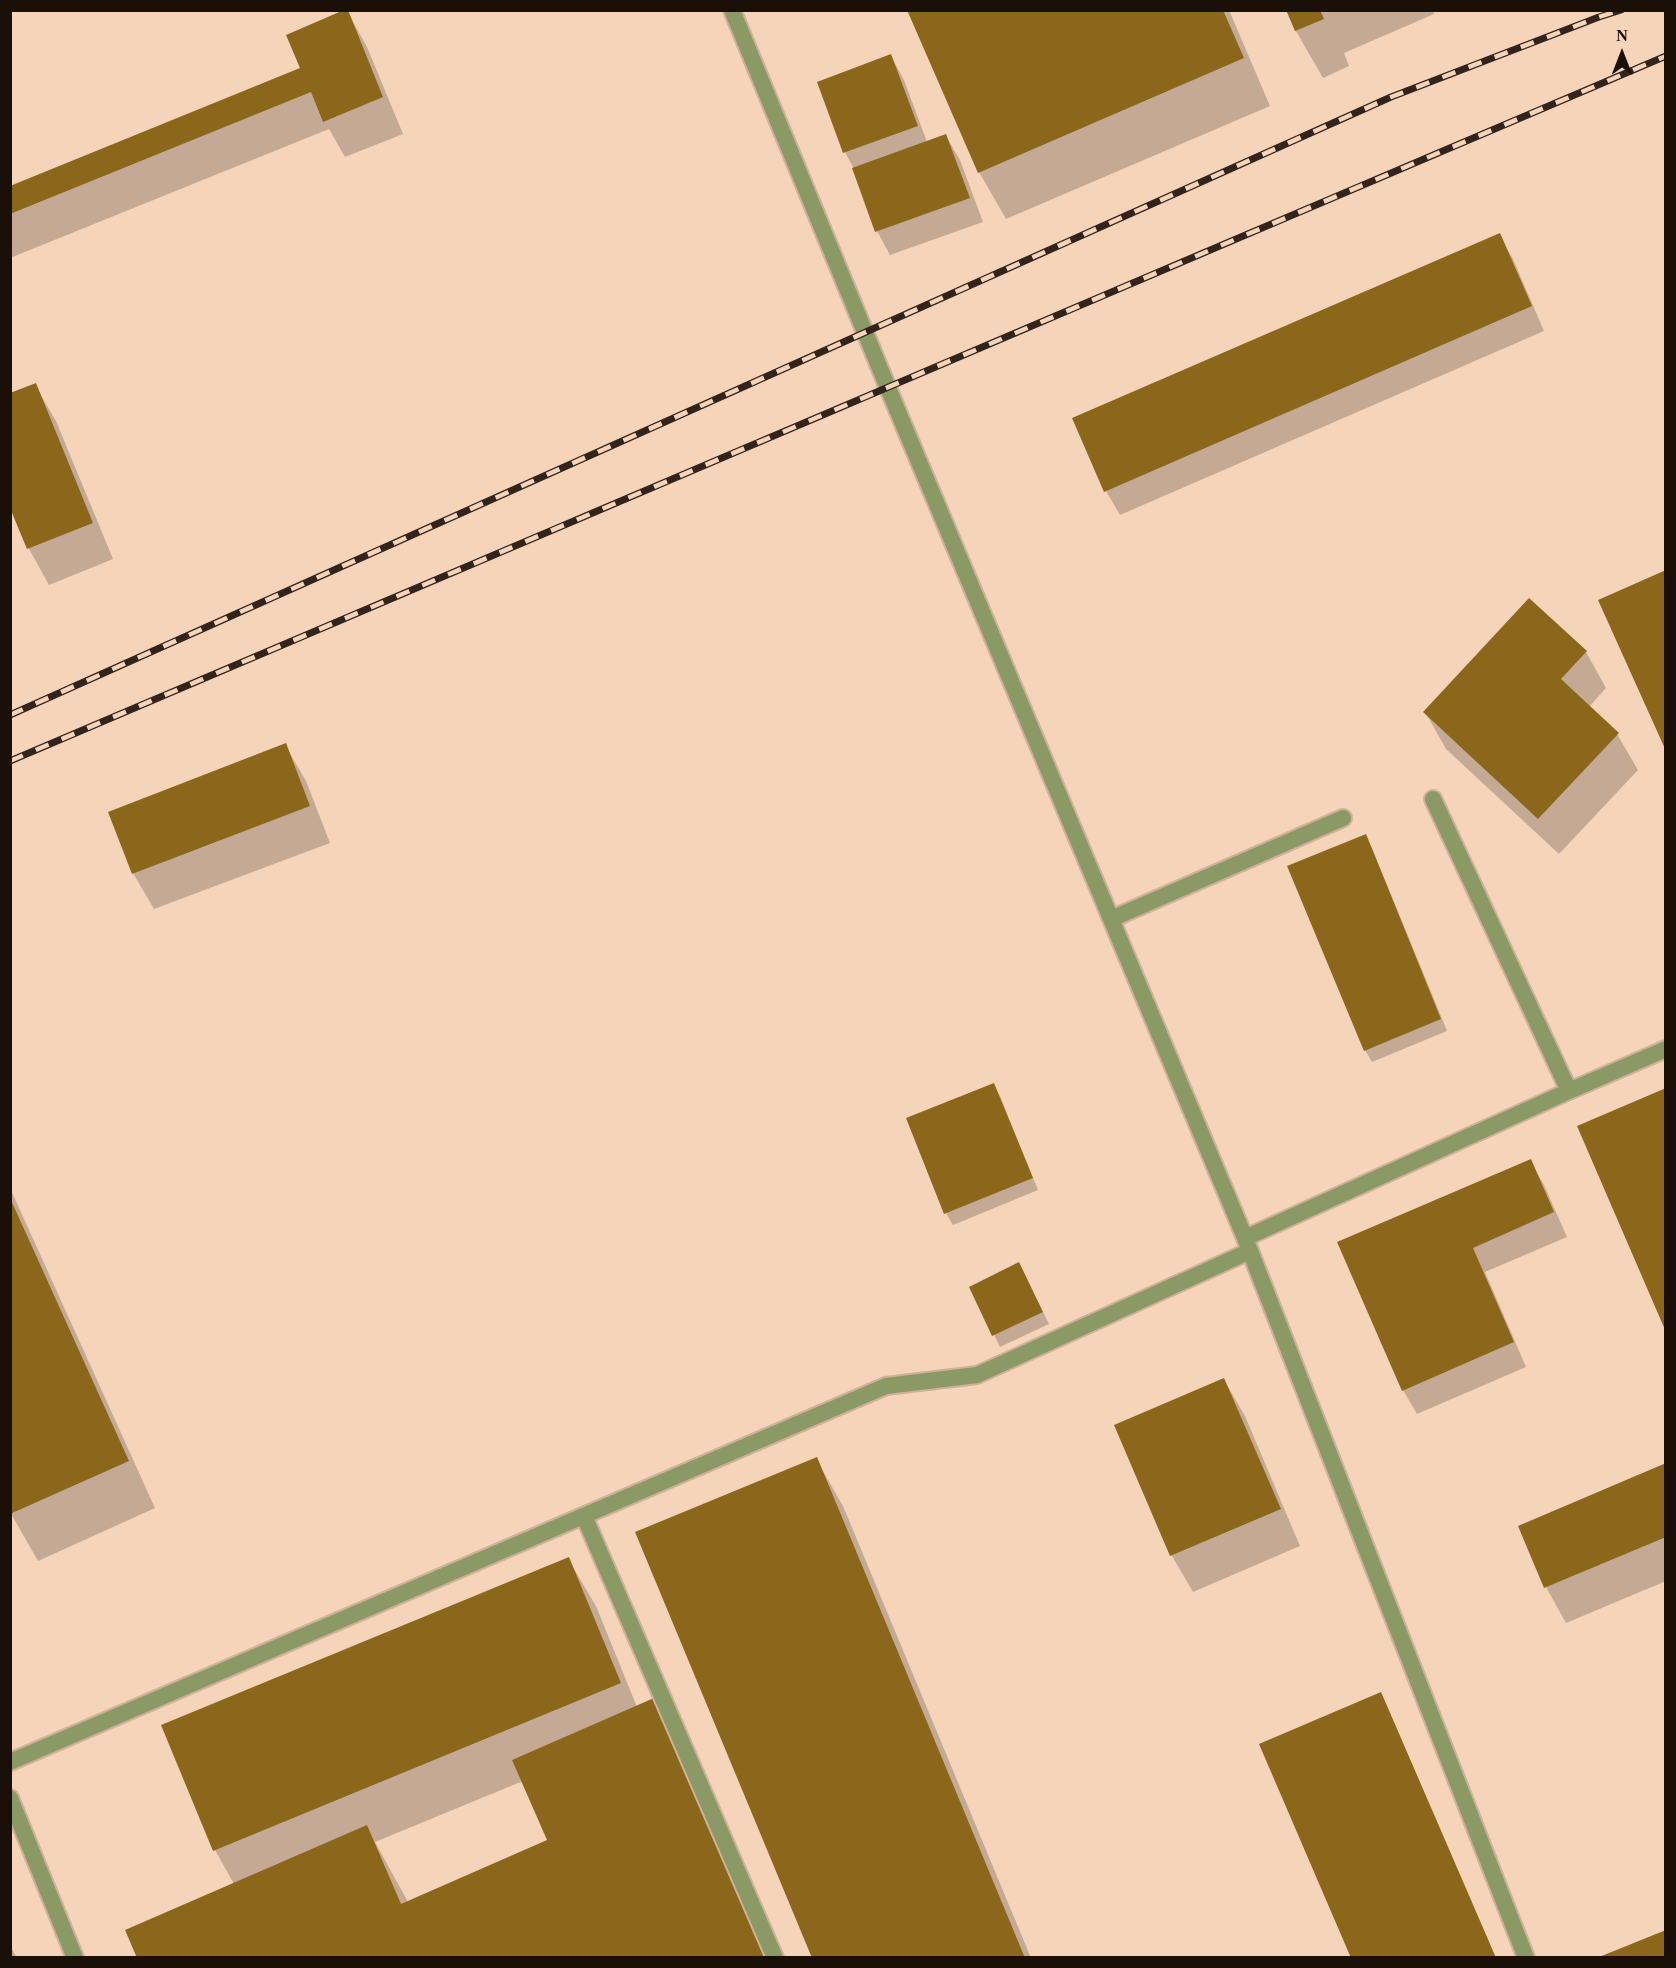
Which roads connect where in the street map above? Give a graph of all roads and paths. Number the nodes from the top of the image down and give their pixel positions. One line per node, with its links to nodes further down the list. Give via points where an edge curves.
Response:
1 (732, 10): 4 (lane)
2 (1433, 799): 6 (lane)
3 (1343, 818): 4 (lane)
4 (1111, 919): 7 (lane)
5 (1665, 1049): 6 (lane)
6 (1569, 1090): 7 (lane)
7 (1247, 1245): 8 (lane, via 976,1375 886,1386); 13 (lane)
8 (584, 1516): 9 (lane); 12 (lane)
9 (10, 1762)
10 (10, 1798): 11 (lane)
11 (75, 1958)
12 (775, 1958)
13 (1526, 1958)

